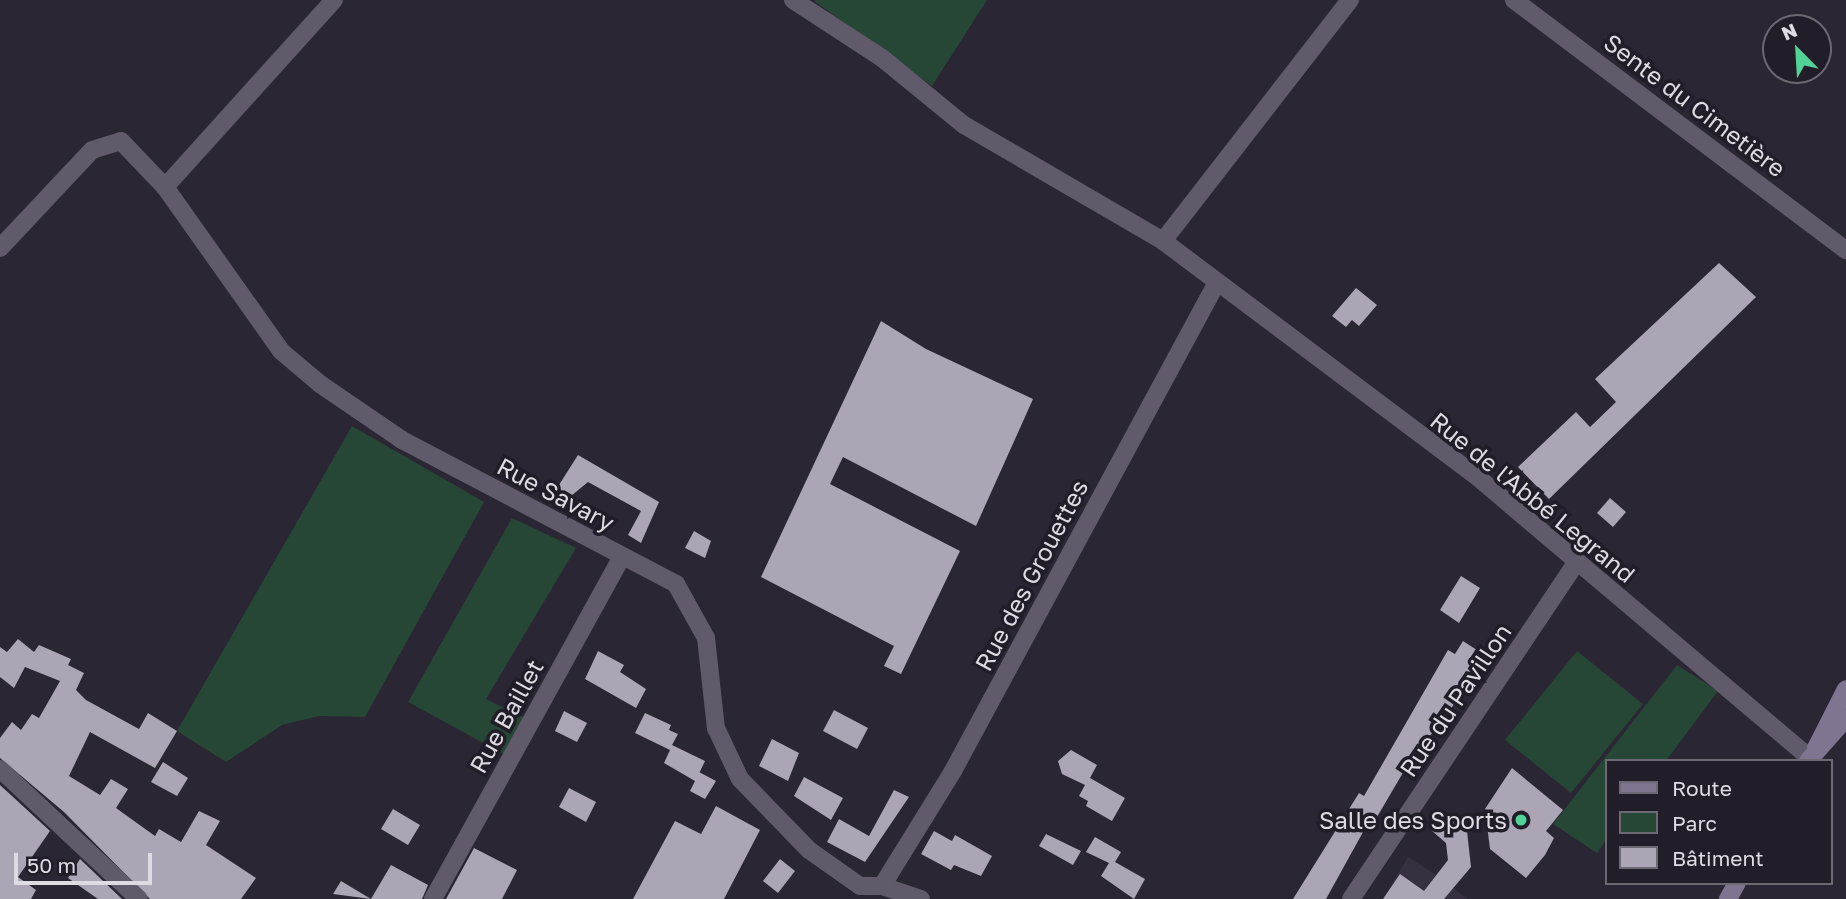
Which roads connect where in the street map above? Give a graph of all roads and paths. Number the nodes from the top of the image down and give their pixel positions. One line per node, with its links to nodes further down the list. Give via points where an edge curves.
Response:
1 (334, 0): 5 (street)
2 (793, 0): 6 (street, Rue de l'Abbé Legrand, via 882,58 964,125)
3 (1350, 0): 6 (street)
4 (1514, 0): 8 (street, Sente du Cimetière)
5 (165, 187): 7 (street, Rue Savary, via 125,144 113,141 86,155); 10 (street, Rue Savary, via 281,351 320,384 402,440)
6 (1163, 241): 9 (street, Rue de l'Abbé Legrand)
7 (0, 248)
8 (1846, 250)
9 (1216, 284): 11 (street, Rue de l'Abbé Legrand, via 1475,475); 16 (street, Rue des Grouettes, via 953,771)
10 (622, 557): 16 (street, Rue Savary, via 676,584 699,623 713,661 716,728 740,779 809,850); 18 (street, Rue Baillet)
11 (1576, 563): 14 (street, Rue de l'Abbé Legrand); 20 (street, Rue du Pavillon)
12 (1846, 689): 14 (street)
13 (1846, 718): 14 (street)
14 (1812, 756)
15 (0, 769): 17 (street)
16 (870, 891): 19 (street, Rue Savary)
17 (139, 899)
18 (433, 899)
19 (921, 899)
20 (1351, 899)

